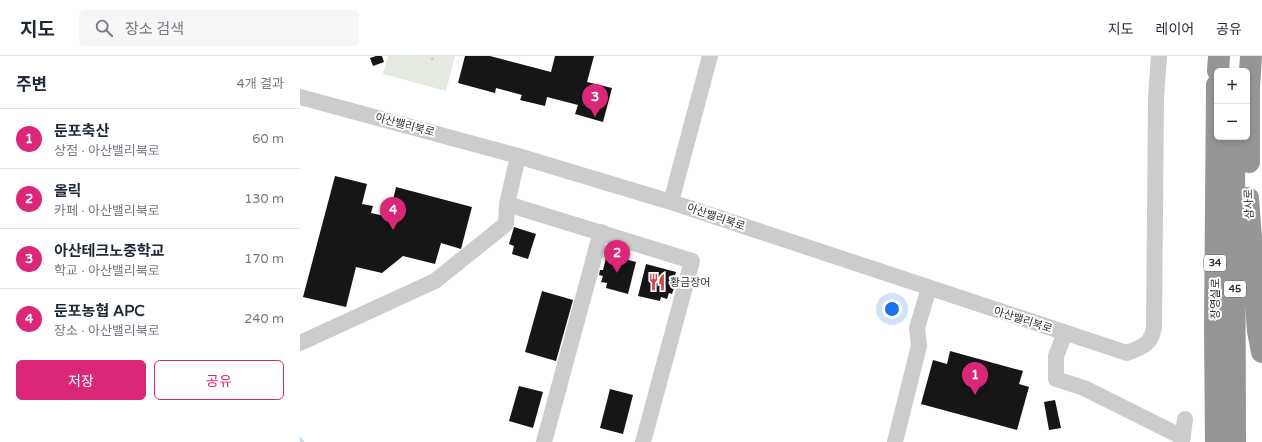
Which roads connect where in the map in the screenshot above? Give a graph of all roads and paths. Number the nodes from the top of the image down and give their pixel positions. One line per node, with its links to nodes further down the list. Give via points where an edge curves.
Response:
1 (433, 56): 7 (path)
2 (710, 56): 14 (street)
3 (1159, 56): 18 (street, 아산밸리북로, via 1152,339 1127,353)
4 (1219, 56): 8 (highway)
5 (1236, 56): 9 (highway)
6 (1251, 56): 20 (highway, 삼사로, via 1248,208)
7 (432, 60)
8 (1218, 68)
9 (1235, 68)
10 (300, 97): 13 (street, 아산밸리북로)
11 (1217, 104): 26 (highway, 장영실로 / 34)
12 (1234, 140): 27 (highway, 장영실로 / 45)
13 (518, 156): 14 (street, 아산밸리북로); 15 (street)
14 (671, 202): 17 (street, 아산밸리북로)
15 (507, 204): 16 (street); 19 (street, via 506,224 435,281)
16 (601, 232): 23 (street); 24 (street, via 692,261)
17 (929, 288): 18 (street, 아산밸리북로); 25 (street, via 917,328 919,346)
18 (1065, 333): 22 (street, via 1056,356 1056,379 1084,388)
19 (300, 342)
20 (1262, 352)
21 (1185, 419): 22 (street)
22 (1182, 440)
23 (544, 442)
24 (643, 442)
25 (895, 442)
26 (1216, 442)
27 (1234, 442)

